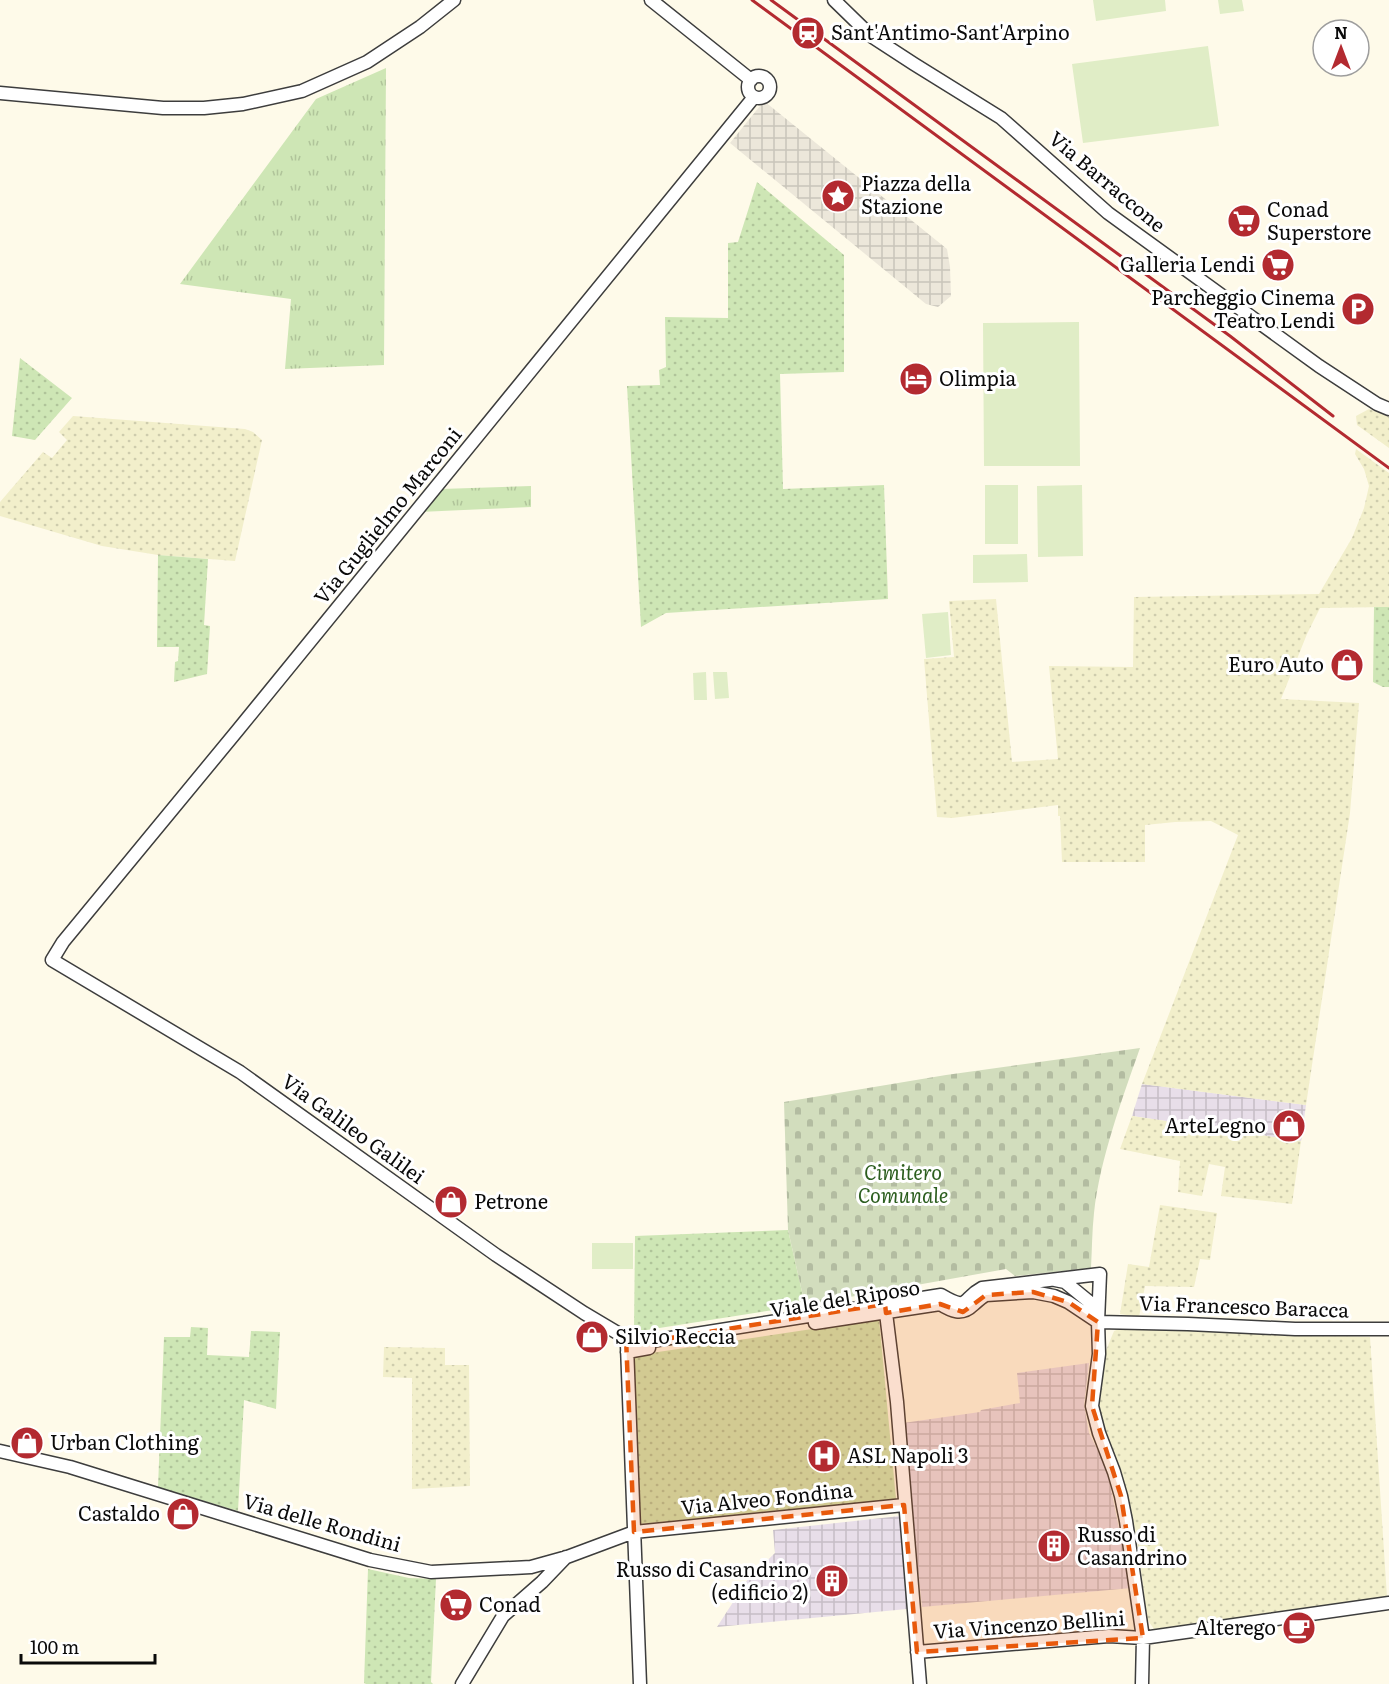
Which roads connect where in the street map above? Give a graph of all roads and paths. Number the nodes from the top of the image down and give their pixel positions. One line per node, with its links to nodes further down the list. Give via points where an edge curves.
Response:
1 (454, 0): 5 (street, via 367,62 302,91 243,104 163,108)
2 (651, 0): 4 (street)
3 (834, 0): 7 (street, Via Barraccone, via 871,36 1001,118 1108,213 1319,366)
4 (751, 80): 6 (street, via 748,89); 6 (street, via 762,76 770,85 766,96)
5 (0, 93)
6 (754, 97): 8 (street, Via Guglielmo Marconi)
7 (1389, 409)
8 (52, 960): 17 (street, Via Galileo Galilei, via 240,1072 496,1255)
9 (1100, 1274): 10 (street, Viale del Riposo); 11 (street); 15 (street)
10 (1051, 1279): 11 (street, via 1065,1282); 13 (street, Viale del Riposo, via 982,1288 962,1303 941,1295)
11 (1076, 1292): 12 (street, via 1068,1300); 14 (street); 15 (street)
12 (1061, 1299): 13 (street, Viale del Riposo, via 1033,1292 986,1295 963,1312 940,1304); 14 (street, Viale del Riposo)
13 (885, 1308): 17 (street, Viale del Riposo, via 639,1343); 18 (street, Viale del Riposo); 20 (street)
14 (1075, 1308): 15 (street, Viale del Riposo)
15 (1098, 1316): 16 (street, Via Francesco Baracca, via 1188,1324); 24 (street, via 1099,1354 1092,1406 1123,1504)
16 (1389, 1329)
17 (626, 1338): 18 (street)
18 (627, 1352): 21 (street)
19 (1, 1451): 22 (street, Via delle Rondini, via 70,1467 370,1560 431,1572 531,1568)
20 (904, 1505): 21 (street, Via Alveo Fondina); 25 (street)
21 (634, 1532): 22 (street, Via delle Rondini); 27 (street)
22 (567, 1557): 26 (street, via 503,1616)
23 (1389, 1603): 24 (street, Via Vincenzo Bellini)
24 (1143, 1638): 25 (street, Via Vincenzo Bellini, via 1109,1636); 29 (street)
25 (917, 1652): 28 (street)
26 (462, 1684)
27 (640, 1684)
28 (920, 1684)
29 (1142, 1684)

